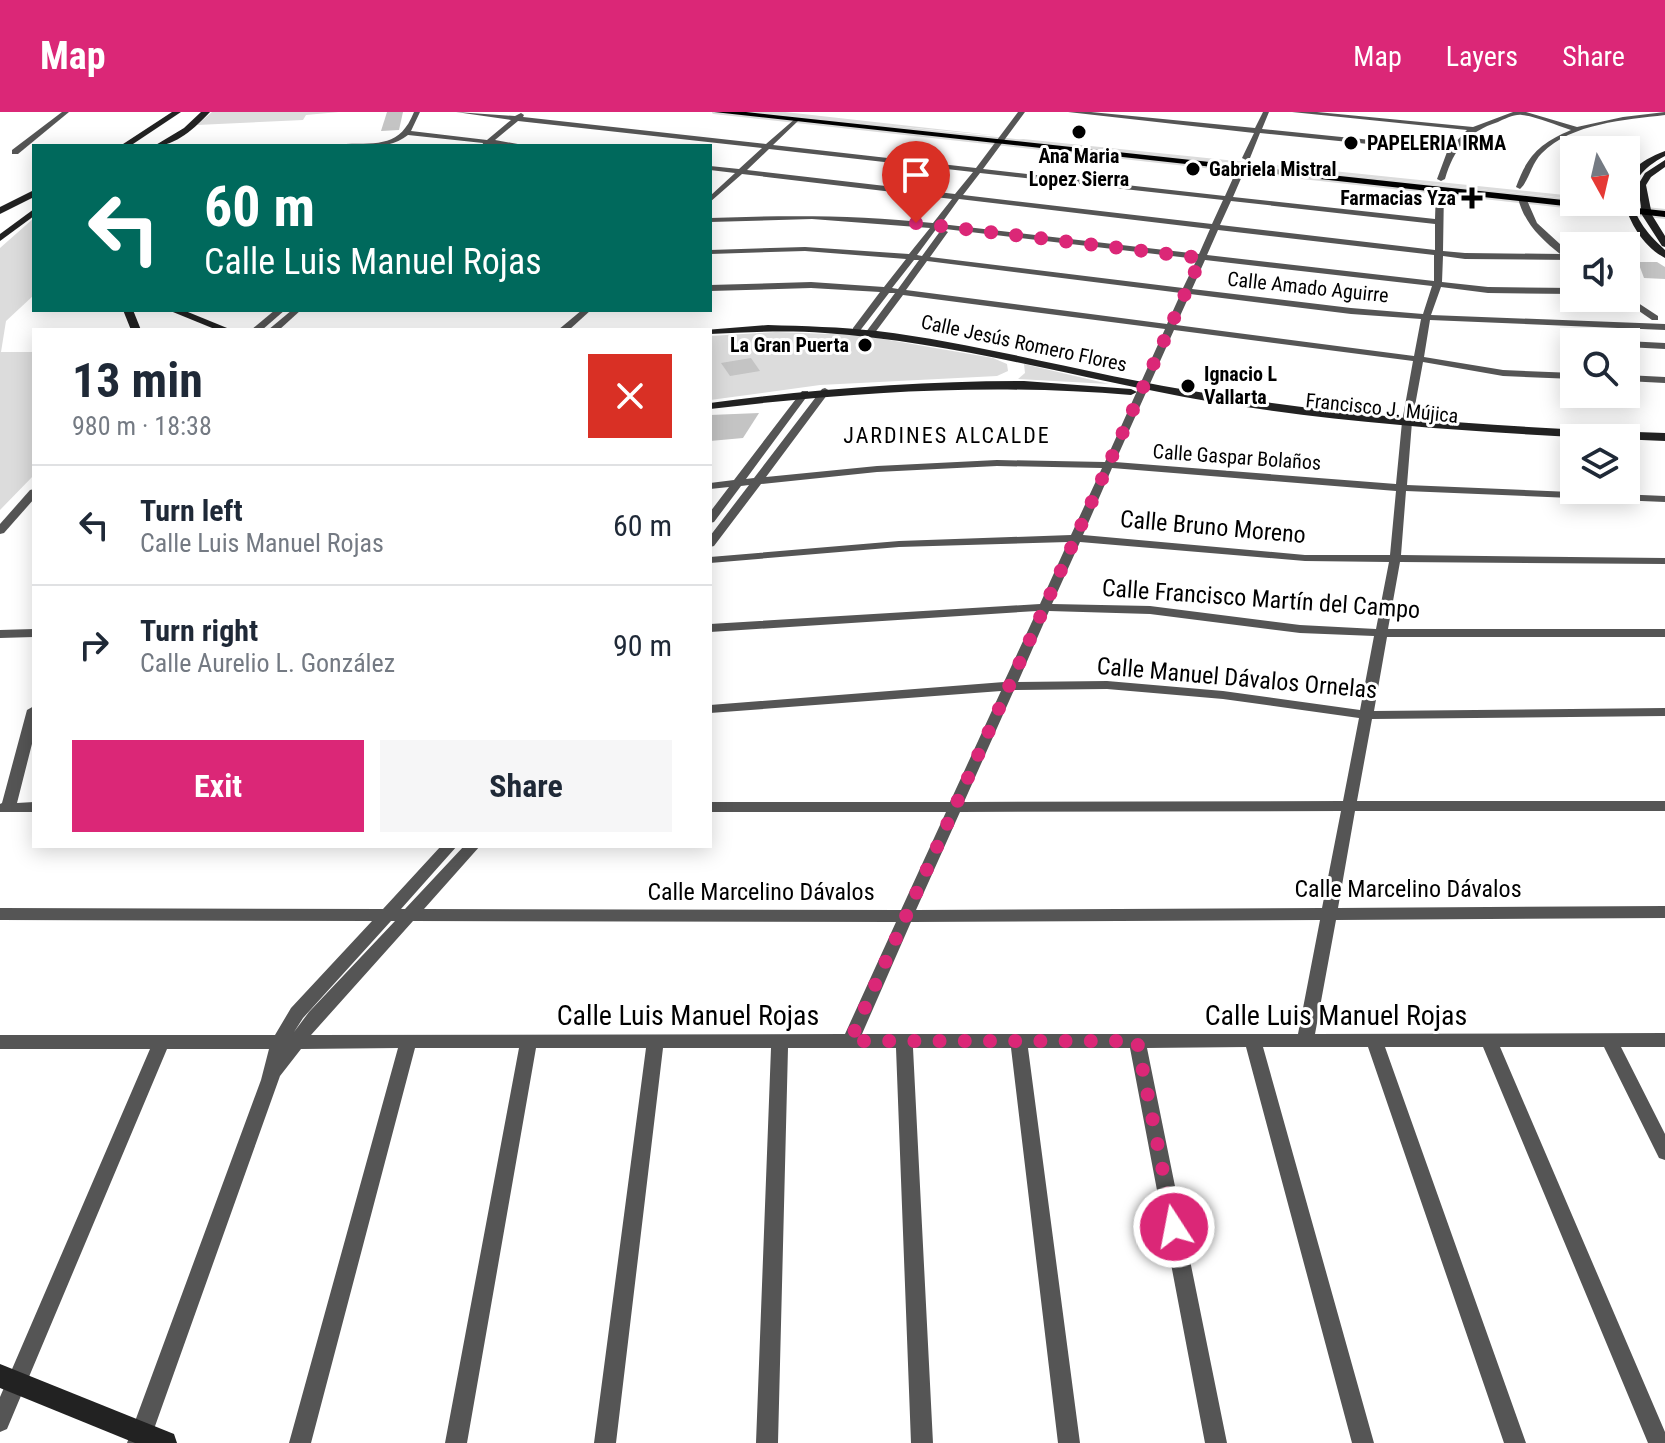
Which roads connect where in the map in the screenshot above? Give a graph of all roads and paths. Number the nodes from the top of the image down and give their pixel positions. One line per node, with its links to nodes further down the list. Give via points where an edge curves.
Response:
1 (66, 112): 30 (street)
2 (177, 112): 24 (street)
3 (206, 112): 25 (street)
4 (417, 112): 22 (street)
5 (459, 112): 17 (street)
6 (536, 112): 16 (street)
7 (719, 112): 18 (main road)
8 (814, 112): 23 (main road)
9 (1022, 112): 23 (street)
10 (1032, 112): 23 (street)
11 (1071, 112): 21 (street)
12 (1266, 112): 21 (street)
13 (1295, 112): 19 (street)
14 (1520, 112): 19 (street); 20 (street)
15 (1665, 113): 20 (street)
16 (526, 116): 17 (street); 27 (street); 28 (street)
17 (517, 118): 27 (street)
18 (796, 120): 23 (main road); 28 (street)
19 (1474, 129): 29 (street)
20 (1578, 130): 41 (street, via 1538,150 1522,176)
21 (1258, 131): 29 (street); 32 (street)
22 (409, 133): 26 (street); 27 (street)
23 (1008, 137): 32 (main road); 36 (street); 38 (street)
24 (127, 144)
25 (162, 144)
26 (376, 144)
27 (492, 144)
28 (768, 146): 36 (street); 37 (street)
29 (1448, 150): 39 (street)
30 (15, 152)
31 (1665, 153): 34 (street)
32 (1244, 163): 39 (main road); 46 (street)
33 (1665, 163): 52 (street, via 1642,185)
34 (1640, 166)
35 (712, 168): 37 (street)
36 (978, 170): 38 (street); 45 (street)
37 (741, 171): 40 (street); 45 (street)
38 (988, 171): 45 (street); 46 (street)
39 (1440, 184): 41 (main road); 58 (street)
40 (715, 192)
41 (1521, 192): 42 (main road); 44 (main road); 64 (street, via 1525,211)
42 (1560, 193)
43 (32, 194): 49 (street)
44 (1560, 196)
45 (965, 197): 59 (street); 60 (street); 61 (street)
46 (1228, 198): 58 (street); 60 (street)
47 (1665, 202): 52 (main road)
48 (0, 203): 49 (street)
49 (17, 203): 50 (street); 53 (street)
50 (32, 204)
51 (1640, 205): 52 (main road)
52 (1645, 206): 55 (main road); 63 (street, via 1651,227)
53 (0, 211)
54 (32, 214): 62 (street)
55 (1665, 214)
56 (1634, 216): 67 (street, via 1642,235)
57 (712, 220): 59 (street, via 812,217)
58 (1439, 222): 66 (street)
59 (938, 225): 61 (street); 68 (street)
60 (1215, 226): 66 (street); 70 (street)
61 (948, 227): 69 (street); 70 (street)
62 (0, 238)
63 (1665, 244)
64 (1560, 248)
65 (712, 252): 68 (street, Calle Amado Aguirre, via 827,250)
66 (1439, 253): 71 (street); 72 (street)
67 (1665, 255)
68 (914, 257): 69 (street, Calle Amado Aguirre); 74 (street)
69 (925, 258): 75 (street); 76 (street, Calle Amado Aguirre)
70 (1201, 258): 72 (street); 76 (street)
71 (1560, 259)
72 (1438, 282): 77 (street, via 1488,290); 83 (street)
73 (712, 288): 74 (street, via 811,285)
74 (888, 290): 75 (street); 91 (street)
75 (901, 291): 85 (street); 93 (street)
76 (1187, 291): 83 (street, Calle Amado Aguirre); 85 (street)
77 (1560, 291)
78 (1640, 308): 84 (street)
79 (178, 312): 87 (street)
80 (278, 312): 88 (street)
81 (295, 312): 89 (street)
82 (585, 312): 90 (street)
83 (1426, 317): 86 (street, Calle Amado Aguirre); 97 (street)
84 (1655, 318)
85 (1170, 327): 97 (street); 102 (street)
86 (1665, 327)
87 (222, 328)
88 (258, 328)
89 (275, 328)
90 (565, 328)
91 (856, 330): 92 (street, Calle Jesús Romero Flores); 93 (street, Calle Jesús Romero Flores)
92 (712, 331)
93 (871, 332): 96 (street, Calle Jesús Romero Flores)
94 (1640, 345): 95 (street)
95 (1665, 346)
96 (1003, 354): 101 (street, via 1019,371 1010,379); 102 (street, Calle Jesús Romero Flores)
97 (1419, 359): 98 (street, via 1503,373); 106 (street)
98 (1560, 375)
99 (1640, 379): 100 (street)
100 (1665, 380)
101 (987, 382): 102 (street, Francisco J. Mújica); 103 (street, Francisco J. Mújica)
102 (1142, 390): 106 (street, Francisco J. Mújica, via 1266,413); 111 (street)
103 (825, 391): 104 (street, Francisco J. Mújica); 112 (street)
104 (805, 393): 105 (street, Francisco J. Mújica); 113 (street)
105 (712, 406)
106 (1407, 426): 107 (street); 108 (street, Francisco J. Mújica); 115 (street)
107 (1665, 437)
108 (1560, 440)
109 (1640, 443): 110 (street)
110 (1665, 444)
111 (1109, 465): 112 (street, Calle Gaspar Bolaños, via 997,463); 115 (street, Calle Gaspar Bolaños); 120 (street)
112 (758, 481): 113 (street, Calle Gaspar Bolaños); 121 (street)
113 (739, 483): 114 (street, Calle Gaspar Bolaños); 118 (street)
114 (712, 486)
115 (1402, 488): 117 (street, Calle Gaspar Bolaños); 123 (street)
116 (32, 494): 119 (street)
117 (1665, 499)
118 (712, 517)
119 (0, 531)
120 (1076, 538): 122 (street, Calle Bruno Moreno, via 899,544); 123 (street, Calle Bruno Moreno, via 1305,558); 125 (street)
121 (712, 541)
122 (712, 560)
123 (1395, 560): 124 (street, Calle Bruno Moreno); 128 (street)
124 (1665, 561)
125 (1045, 607): 126 (street, Calle Francisco Martín del Campo); 128 (street, Calle Francisco Martín del Campo, via 1150,610 1300,629); 131 (street)
126 (712, 628)
127 (32, 633): 130 (street)
128 (1381, 633): 129 (street, Calle Francisco Martín del Campo); 134 (street)
129 (1665, 633)
130 (0, 634)
131 (1009, 686): 132 (street, Calle Manuel Dávalos Ornelas); 134 (street, Calle Manuel Dávalos Ornelas, via 1107,685); 140 (street)
132 (712, 709)
133 (1665, 712): 134 (street, Calle Manuel Dávalos Ornelas)
134 (1366, 715): 136 (street)
135 (32, 718): 141 (street)
136 (1347, 805): 137 (street); 140 (street); 145 (street)
137 (1665, 806)
138 (32, 807): 141 (street)
139 (712, 807): 140 (street)
140 (955, 807): 149 (street)
141 (4, 808)
142 (448, 848): 147 (street)
143 (471, 848): 148 (street)
144 (1665, 912): 145 (street, Calle Marcelino Dávalos)
145 (1326, 913): 149 (street, Calle Marcelino Dávalos); 165 (street)
146 (0, 914): 147 (street, Calle Marcelino Dávalos)
147 (386, 915): 148 (street, Calle Marcelino Dávalos); 166 (street, via 297,1013)
148 (411, 915): 149 (street, Calle Marcelino Dávalos); 166 (street)
149 (906, 916): 154 (street)
150 (1609, 1040): 151 (street, Calle Luis Manuel Rojas); 159 (street, Calle Luis Manuel Rojas); 167 (street)
151 (1665, 1040)
152 (655, 1041): 153 (street, Calle Luis Manuel Rojas); 163 (street, Calle Luis Manuel Rojas); 174 (street)
153 (780, 1041): 154 (street, Calle Luis Manuel Rojas); 175 (street)
154 (850, 1041): 155 (street, Calle Luis Manuel Rojas)
155 (904, 1041): 156 (street, Calle Luis Manuel Rojas); 176 (street)
156 (1019, 1041): 157 (street, Calle Luis Manuel Rojas); 177 (street)
157 (1137, 1041): 164 (street, Calle Luis Manuel Rojas); 178 (street)
158 (1374, 1041): 159 (street, Calle Luis Manuel Rojas); 165 (street, Calle Luis Manuel Rojas); 180 (street)
159 (1489, 1041): 181 (street)
160 (0, 1042): 161 (street, Calle Luis Manuel Rojas)
161 (161, 1042): 166 (street, Calle Luis Manuel Rojas); 168 (street)
162 (408, 1042): 163 (street, Calle Luis Manuel Rojas); 166 (street, Calle Luis Manuel Rojas); 172 (street)
163 (529, 1042): 173 (street)
164 (1253, 1042): 165 (street, Calle Luis Manuel Rojas); 179 (street)
165 (1305, 1042)
166 (286, 1043): 170 (street)
167 (1665, 1152)
168 (8, 1379): 169 (street); 170 (street)
169 (0, 1422)
170 (140, 1438): 171 (street)
171 (165, 1443)
172 (300, 1443)
173 (456, 1443)
174 (605, 1443)
175 (767, 1443)
176 (922, 1443)
177 (1069, 1443)
178 (1216, 1443)
179 (1363, 1443)
180 (1515, 1443)
181 (1659, 1443)

